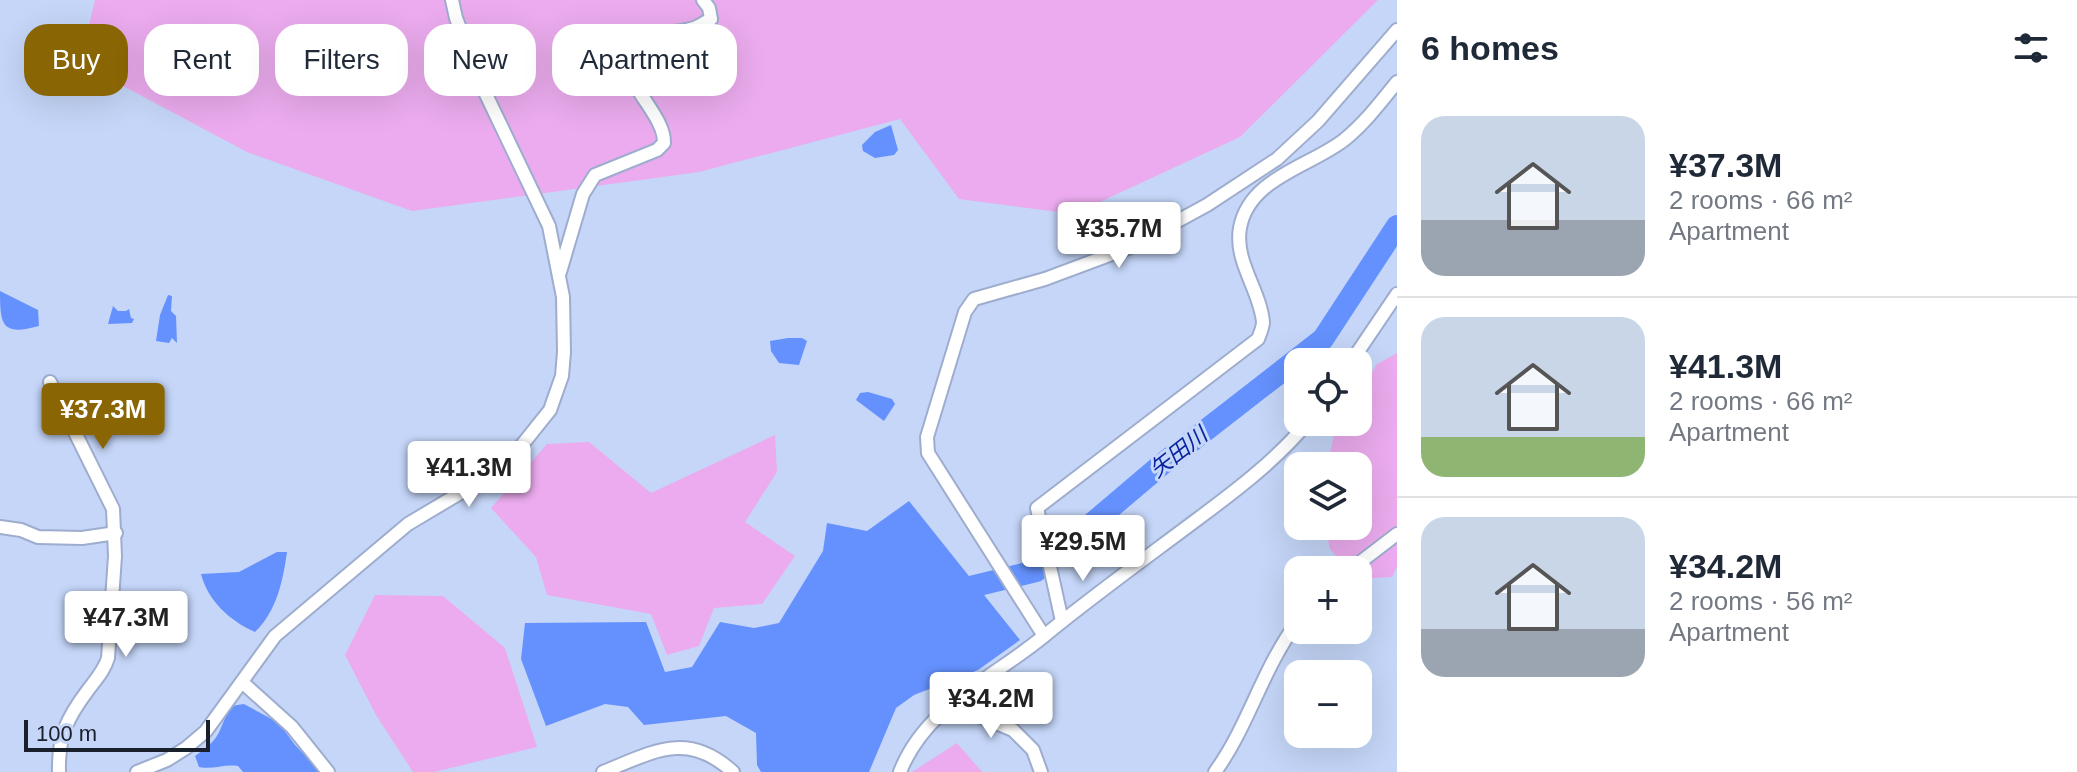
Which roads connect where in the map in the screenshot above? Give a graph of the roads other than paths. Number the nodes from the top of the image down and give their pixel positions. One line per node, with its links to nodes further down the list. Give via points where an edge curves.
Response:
1 (452, 0): 5 (street, via 482,86 549,226)
2 (703, 0): 5 (street, via 711,19 647,40 636,52 634,83 661,123 664,143 595,175 583,194)
3 (1397, 30): 15 (street, via 1318,121 1277,159 1207,205 1128,248 974,299 965,312 927,437 928,453)
4 (1397, 82): 14 (street, via 1367,121 1266,185 1249,205 1240,228 1240,252 1264,324 1258,339 1037,508)
5 (559, 275): 17 (street, via 564,352 550,410 497,471 408,524 314,601 275,636)
6 (1397, 294): 7 (street)
7 (1360, 348)
8 (50, 382): 11 (street, via 113,509)
9 (1296, 436): 14 (street, via 1240,487)
10 (0, 527): 11 (street, via 38,537)
11 (116, 533): 19 (street, via 108,658 62,730)
12 (1397, 534): 13 (street)
13 (1368, 556)
14 (1062, 621): 15 (street)
15 (1044, 636): 18 (street)
16 (1284, 640): 26 (street)
17 (242, 682): 20 (street, via 206,731 167,760); 21 (street, via 292,727)
18 (957, 698): 24 (street, via 917,740); 25 (street, via 1013,730 1033,750)
19 (59, 772)
20 (137, 772)
21 (328, 772)
22 (603, 772): 23 (street, via 674,746 701,750)
23 (733, 772)
24 (900, 772)
25 (1041, 772)
26 (1215, 772)

